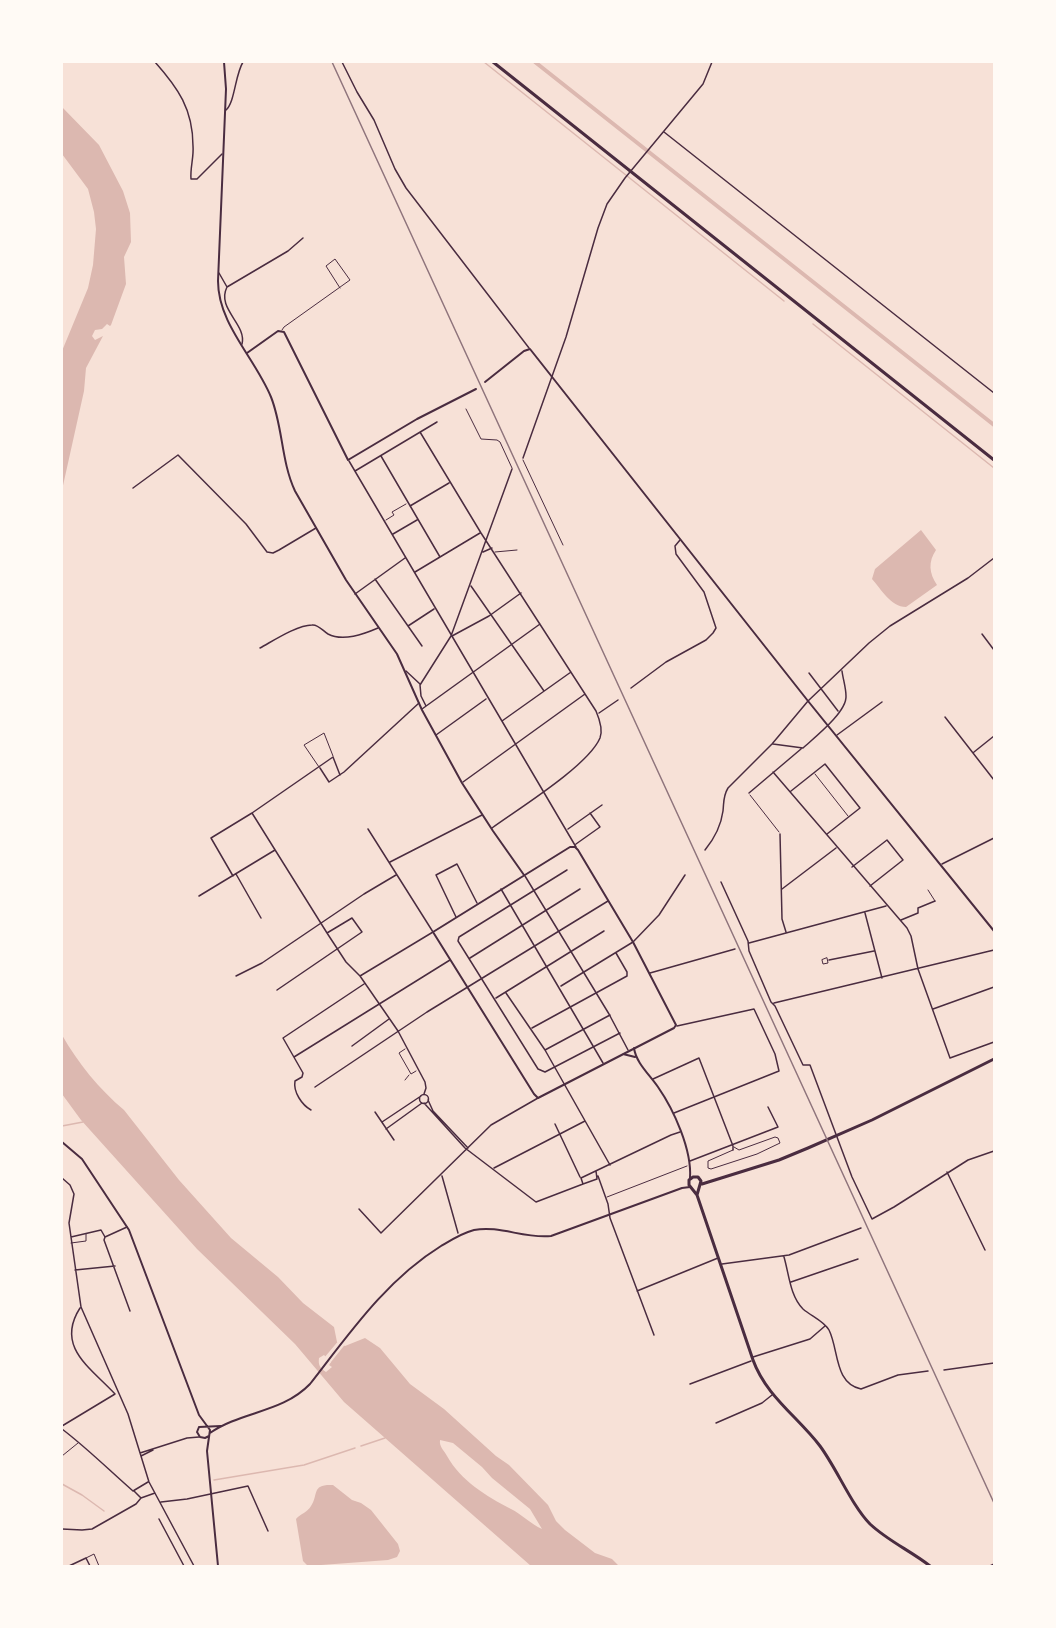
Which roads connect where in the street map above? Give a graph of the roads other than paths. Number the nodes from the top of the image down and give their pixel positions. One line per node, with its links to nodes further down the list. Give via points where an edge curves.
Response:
1 (155, 62): 9 (street, via 186,105 194,145 190,176 193,180)
2 (224, 62): 7 (main road)
3 (243, 62): 7 (street, via 237,71 229,107)
4 (342, 62): 17 (street, via 406,188)
5 (493, 62): 10 (main road)
6 (712, 62): 8 (street, via 703,84)
7 (224, 110): 9 (main road)
8 (663, 131): 10 (street); 22 (street)
9 (222, 154): 12 (main road)
10 (630, 173): 19 (street, via 603,214); 29 (main road)
11 (303, 238): 13 (street)
12 (218, 273): 13 (street); 16 (main road, via 221,305)
13 (227, 286): 16 (street, via 225,302 241,333)
14 (340, 288): 14 (lane, via 326,266 335,259 350,280); 15 (lane)
15 (282, 330): 18 (main road); 28 (main road)
16 (242, 344): 18 (main road)
17 (530, 349): 19 (main road); 20 (main road)
18 (247, 353): 38 (main road, via 273,404 291,480)
19 (551, 376): 27 (street); 41 (main road)
20 (485, 382)
21 (476, 389): 28 (main road)
22 (994, 393)
23 (466, 409): 30 (lane, via 481,439 500,442)
24 (437, 422): 25 (street)
25 (420, 432): 26 (street); 32 (street)
26 (381, 456): 31 (street); 34 (street)
27 (523, 458): 43 (lane)
28 (348, 460): 31 (street)
29 (994, 460)
30 (512, 469): 42 (street)
31 (354, 471): 37 (street)
32 (450, 483): 35 (street); 39 (street)
33 (133, 488): 38 (street, via 178,455 246,524 267,552 273,553)
34 (408, 503): 35 (street); 37 (lane)
35 (410, 506): 36 (street)
36 (418, 520): 40 (street); 48 (street)
37 (384, 521): 40 (street)
38 (316, 528): 55 (main road)
39 (481, 532): 42 (street); 48 (street)
40 (392, 535): 49 (street)
41 (681, 538): 73 (street, via 675,552 704,592 715,631); 79 (main road)
42 (486, 540): 44 (street); 46 (street)
43 (563, 545)
44 (492, 548): 46 (street); 47 (street)
45 (517, 550): 47 (lane)
46 (482, 552): 53 (street)
47 (494, 552): 54 (street)
48 (440, 557): 51 (street)
49 (405, 558): 51 (street); 52 (street)
50 (994, 558): 68 (street, via 890,626)
51 (414, 573): 56 (street)
52 (375, 579): 55 (street); 60 (street)
53 (470, 584): 57 (street); 62 (street)
54 (521, 593): 57 (street); 58 (street)
55 (355, 594): 59 (main road)
56 (435, 609): 60 (street); 62 (street)
57 (491, 614): 62 (street); 63 (street)
58 (540, 624): 63 (street); 69 (street)
59 (379, 627): 65 (street, via 339,637 311,625); 67 (main road)
60 (408, 627): 64 (street)
61 (982, 634): 66 (street)
62 (451, 636): 70 (street); 72 (street)
63 (511, 645): 70 (street); 75 (street)
64 (422, 646)
65 (261, 648)
66 (994, 650)
67 (404, 670): 72 (street); 81 (main road)
68 (842, 670): 74 (street); 84 (street, via 847,698)
69 (571, 672): 75 (street); 76 (street)
70 (472, 673): 77 (street); 82 (street)
71 (809, 674): 74 (street)
72 (420, 685): 82 (street)
73 (631, 688)
74 (822, 689): 79 (street); 84 (street)
75 (544, 691): 87 (street)
76 (585, 694): 85 (street); 92 (street)
77 (487, 698): 87 (street); 90 (street)
78 (618, 700): 85 (street)
79 (808, 701): 88 (main road); 93 (street)
80 (882, 702): 89 (street)
81 (419, 703): 83 (main road); 100 (street)
82 (426, 706): 83 (street)
83 (422, 710): 90 (main road)
84 (839, 712): 88 (street)
85 (598, 714): 103 (street, via 598,741 576,767)
86 (945, 717): 95 (street)
87 (502, 722): 92 (street)
88 (828, 725): 89 (main road); 94 (street)
89 (837, 735): 122 (main road)
90 (436, 736): 102 (main road)
91 (994, 736): 95 (street)
92 (515, 744): 102 (street); 103 (street)
93 (772, 744): 94 (street); 120 (street, via 726,790 715,836)
94 (802, 747): 98 (street)
95 (973, 753): 101 (street)
96 (333, 758): 97 (street); 97 (lane, via 325,734 321,733 304,745); 100 (street)
97 (319, 767): 100 (street, via 329,782); 107 (street)
98 (773, 772): 104 (street); 105 (street)
99 (814, 773): 104 (street); 110 (lane); 110 (street, via 825,764 860,808)
100 (340, 775)
101 (994, 780)
102 (462, 783): 109 (main road)
103 (543, 791): 111 (street); 113 (street)
104 (790, 792): 115 (street)
105 (749, 793): 114 (lane)
106 (602, 805): 108 (street)
107 (252, 813): 119 (street); 129 (street, via 211,839)
108 (590, 813): 113 (street); 117 (street, via 600,827)
109 (482, 815): 111 (main road); 121 (street)
110 (849, 817): 115 (street)
111 (491, 828): 127 (main road)
112 (368, 829): 121 (street)
113 (567, 829): 117 (street)
114 (780, 834): 134 (street)
115 (826, 834): 118 (street)
116 (994, 838): 122 (street)
117 (576, 846): 127 (main road); 138 (main road)
118 (837, 848): 123 (street); 134 (street)
119 (275, 850): 125 (street); 148 (street)
120 (705, 850)
121 (389, 862): 126 (street)
122 (941, 865): 152 (main road)
123 (852, 867): 131 (street); 131 (street, via 887,840 903,860)
124 (567, 870): 135 (street)
125 (236, 874): 129 (street); 146 (street)
126 (397, 874): 148 (street); 153 (street)
127 (524, 875): 132 (main road); 135 (street)
128 (686, 875): 156 (street, via 659,915)
129 (233, 876): 137 (street)
130 (721, 882): 157 (street)
131 (869, 886): 142 (street)
132 (501, 889): 140 (main road); 141 (street)
133 (580, 889): 143 (street)
134 (782, 889): 154 (street, via 782,919)
135 (533, 890): 141 (street); 143 (street)
136 (928, 890): 139 (lane)
137 (199, 896)
138 (608, 901): 150 (street); 156 (main road)
139 (935, 901): 147 (street)
140 (477, 904): 145 (main road); 145 (street, via 457,864 436,875)
141 (511, 904): 149 (street); 165 (street, via 459,937)
142 (887, 905): 144 (street); 147 (street)
143 (546, 911): 149 (street); 150 (street)
144 (865, 912): 154 (street); 162 (street)
145 (456, 917): 153 (main road)
146 (261, 918)
147 (900, 920): 169 (street, via 911,936)
148 (321, 923): 155 (street); 172 (street)
149 (523, 925): 158 (street); 165 (street)
150 (559, 931): 158 (street); 163 (street)
151 (604, 931): 163 (street)
152 (994, 931)
153 (433, 932): 166 (main road); 173 (street)
154 (787, 932): 157 (street)
155 (327, 933): 159 (street); 159 (street, via 351,918 362,932)
156 (633, 942): 164 (street); 171 (main road)
157 (748, 944): 184 (street)
158 (536, 946): 168 (street); 175 (street)
159 (338, 949): 173 (street); 180 (street)
160 (735, 949): 171 (street)
161 (994, 950): 169 (street)
162 (875, 951): 167 (street); 174 (street)
163 (571, 952): 168 (street); 170 (street)
164 (616, 952): 170 (street); 182 (street, via 628,975)
165 (469, 959): 175 (street)
166 (450, 960): 177 (main road); 185 (street)
167 (829, 960)
168 (548, 966): 178 (street); 181 (street)
169 (918, 969): 174 (street); 187 (street)
170 (584, 972): 178 (street); 182 (street)
171 (650, 973): 190 (main road)
172 (236, 976)
173 (360, 976): 176 (street)
174 (882, 978): 184 (street)
175 (482, 979): 177 (street); 183 (street)
176 (365, 983): 185 (street); 203 (street, via 285,1035 283,1040)
177 (467, 987): 193 (street); 216 (main road)
178 (560, 987): 186 (street)
179 (994, 987): 187 (street)
180 (277, 990)
181 (506, 993): 183 (street); 191 (street)
182 (597, 993): 186 (street); 188 (street)
183 (495, 999): 207 (street, via 538,1069 544,1072)
184 (773, 1003): 240 (street, via 803,1065 810,1065 872,1219)
185 (379, 1004): 189 (street); 203 (street)
186 (571, 1007): 191 (street); 192 (street)
187 (932, 1009): 195 (street, via 950,1058)
188 (610, 1015): 192 (street); 194 (street)
189 (389, 1019): 193 (street); 196 (street)
190 (676, 1026): 199 (main road); 215 (street, via 754,1009 779,1071)
191 (531, 1028): 200 (street)
192 (584, 1029): 197 (street); 200 (street)
193 (398, 1031): 198 (street); 213 (street)
194 (620, 1034): 197 (street); 201 (street)
195 (994, 1042)
196 (352, 1046)
197 (594, 1046): 206 (street); 207 (street)
198 (407, 1048): 208 (street); 209 (lane, via 399,1053)
199 (634, 1048): 201 (main road); 204 (main road)
200 (545, 1050): 207 (street)
201 (628, 1051): 202 (main road)
202 (623, 1054): 204 (main road); 206 (main road)
203 (293, 1058): 220 (street, via 303,1075 294,1087)
204 (637, 1058): 210 (main road)
205 (994, 1059): 247 (main road, via 839,1135 772,1162)
206 (603, 1064): 212 (main road)
207 (555, 1066): 212 (street)
208 (418, 1070): 209 (lane); 214 (street, via 425,1084)
209 (411, 1074): 211 (lane)
210 (652, 1079): 215 (street, via 699,1058); 222 (main road)
211 (405, 1080)
212 (565, 1085): 216 (main road); 223 (street)
213 (315, 1088)
214 (422, 1095): 217 (street); 218 (street); 224 (street)
215 (715, 1096): 222 (street); 231 (street)
216 (538, 1098): 232 (street, via 491,1125)
217 (428, 1100): 218 (street); 232 (street, via 433,1111)
218 (423, 1103): 226 (street); 232 (street)
219 (768, 1107): 231 (street, via 778,1127)
220 (312, 1110)
221 (375, 1112): 224 (street)
222 (673, 1113): 227 (main road)
223 (586, 1120): 228 (street); 236 (street)
224 (382, 1122): 226 (street)
225 (555, 1124): 228 (street)
226 (386, 1129): 229 (street)
227 (680, 1132): 235 (main road); 236 (street)
228 (560, 1134): 237 (street); 245 (street)
229 (393, 1140)
230 (62, 1142): 256 (main road, via 82,1159)
231 (733, 1146): 233 (street); 233 (lane, via 739,1150 775,1137 780,1143 708,1168 708,1161); 235 (street)
232 (468, 1149): 237 (street); 241 (street)
233 (733, 1150)
234 (994, 1151): 240 (street)
235 (689, 1163): 239 (main road); 253 (lane)
236 (610, 1165): 238 (street)
237 (493, 1169): 248 (street, via 536,1202)
238 (596, 1171): 242 (street); 245 (street)
239 (691, 1171): 243 (main road); 246 (main road)
240 (947, 1172): 263 (street)
241 (442, 1174): 254 (street, via 381,1233); 258 (street)
242 (598, 1176): 248 (street); 253 (street)
243 (697, 1177): 246 (main road); 247 (main road); 249 (main road)
244 (62, 1178): 260 (street, via 74,1194 69,1223)
245 (580, 1178): 248 (street)
246 (689, 1180): 250 (main road); 251 (main road)
247 (705, 1181): 249 (main road)
248 (583, 1184)
249 (700, 1186): 250 (main road); 252 (main road)
250 (691, 1187): 251 (main road); 252 (main road)
251 (682, 1188): 255 (main road)
252 (697, 1195): 264 (main road)
253 (606, 1197): 255 (street)
254 (359, 1209)
255 (609, 1215): 271 (street); 286 (main road, via 547,1236 490,1229 464,1233 430,1253 387,1288 298,1395 284,1404)
256 (128, 1227): 261 (street); 284 (main road)
257 (861, 1228): 265 (street)
258 (458, 1233)
259 (86, 1234): 260 (street); 261 (street, via 102,1230); 262 (lane, via 86,1241)
260 (72, 1237): 262 (street)
261 (105, 1238): 268 (street)
262 (71, 1243): 269 (street)
263 (985, 1250)
264 (719, 1257): 267 (main road); 271 (street)
265 (784, 1257): 267 (street); 270 (street)
266 (858, 1258): 270 (street)
267 (722, 1264): 276 (main road)
268 (115, 1266): 269 (street); 273 (street)
269 (75, 1270): 272 (street)
270 (790, 1282): 274 (street, via 800,1306)
271 (636, 1291): 275 (street)
272 (81, 1307): 281 (street); 282 (street, via 73,1328 73,1347)
273 (130, 1311)
274 (825, 1326): 276 (street, via 810,1339); 279 (street, via 843,1375 858,1388 898,1375)
275 (654, 1335)
276 (753, 1358): 280 (street); 283 (main road)
277 (994, 1363): 278 (street)
278 (944, 1370)
279 (928, 1371)
280 (690, 1383)
281 (119, 1393): 282 (street); 294 (street)
282 (115, 1394): 288 (street)
283 (772, 1395): 285 (street); 317 (main road, via 820,1446 865,1518)
284 (199, 1415): 287 (main road); 289 (main road)
285 (716, 1423)
286 (224, 1425): 287 (main road); 290 (main road)
287 (208, 1426): 289 (main road); 290 (main road)
288 (62, 1427): 293 (street)
289 (199, 1428): 291 (main road); 292 (street)
290 (210, 1435): 291 (main road); 297 (main road)
291 (200, 1437): 292 (street); 297 (main road)
292 (187, 1438): 295 (street)
293 (79, 1442): 299 (lane); 301 (street)
294 (138, 1446): 296 (street); 298 (street)
295 (155, 1448): 296 (street); 298 (street)
296 (147, 1450): 298 (street)
297 (207, 1451): 303 (main road)
298 (140, 1455): 300 (street)
299 (62, 1456)
300 (149, 1482): 301 (street); 302 (street)
301 (133, 1491): 304 (street)
302 (155, 1493): 304 (street); 305 (street)
303 (211, 1494): 305 (street); 308 (street, via 248,1486); 316 (main road)
304 (141, 1498): 307 (street, via 92,1528)
305 (160, 1502): 315 (street)
306 (159, 1519): 314 (street)
307 (62, 1529)
308 (268, 1531)
309 (86, 1558): 311 (street); 312 (street); 313 (lane, via 94,1554)
310 (994, 1564): 318 (street)
311 (69, 1566)
312 (90, 1566)
313 (99, 1566)
314 (184, 1566)
315 (194, 1566)
316 (218, 1566)
317 (930, 1566)
318 (990, 1566)

